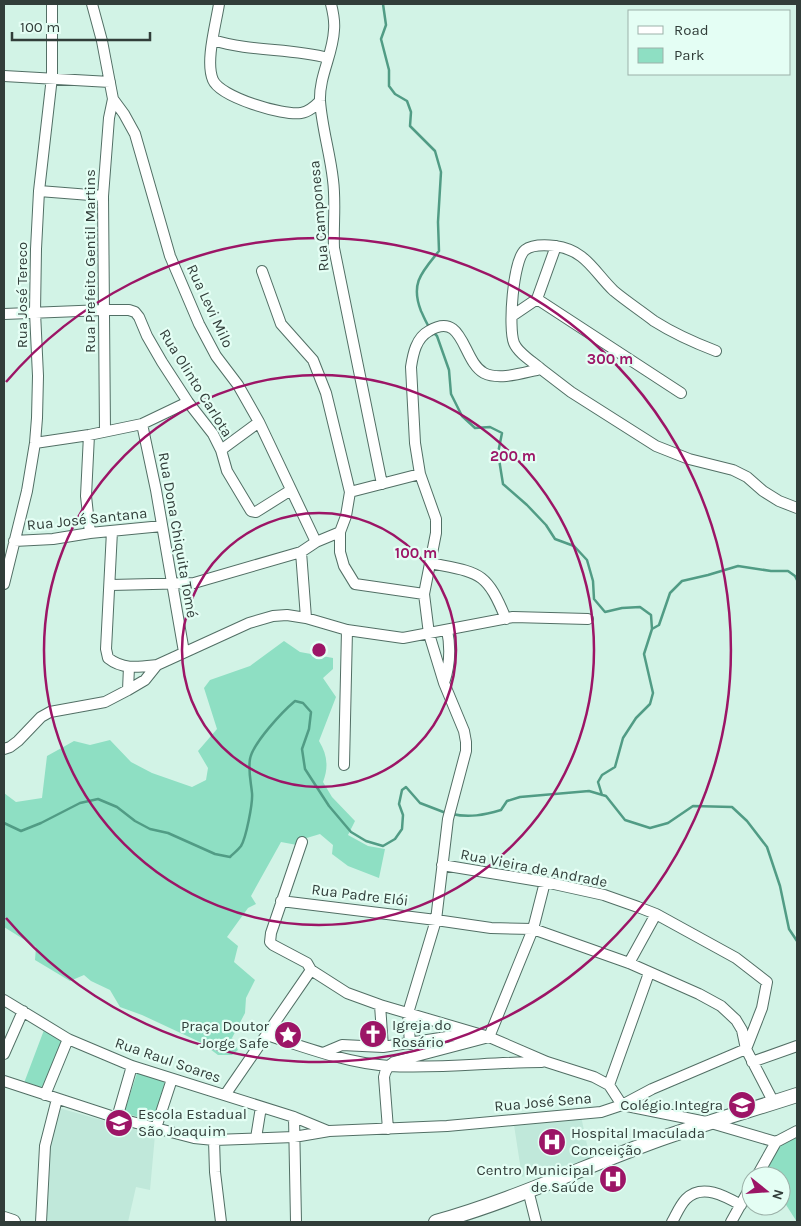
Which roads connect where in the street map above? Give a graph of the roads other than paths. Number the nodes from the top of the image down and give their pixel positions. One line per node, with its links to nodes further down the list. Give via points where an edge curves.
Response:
1 (52, 4): 8 (street, Rua José Tereco)
2 (92, 4): 9 (street, Rua Prefeito Gentil Martins)
3 (219, 4): 5 (street)
4 (331, 4): 6 (street, Rua Camponesa, via 334,29)
5 (213, 40): 6 (street, via 240,47 294,51); 11 (street, via 210,68 216,87 222,91 293,114 304,113)
6 (328, 58): 11 (street, Rua Camponesa)
7 (4, 76): 8 (street)
8 (52, 78): 9 (street); 12 (street, Rua José Tereco)
9 (110, 82): 10 (street, Rua Prefeito Gentil Martins)
10 (113, 99): 13 (street, Rua Prefeito Gentil Martins); 25 (street, Rua Levi Milo, via 135,134 170,256 199,324)
11 (320, 101): 32 (street, Rua Camponesa, via 333,178 334,248)
12 (39, 191): 13 (street); 18 (street, Rua José Tereco)
13 (103, 196): 17 (street, Rua Prefeito Gentil Martins)
14 (556, 246): 16 (street); 20 (street, via 540,245 526,250 518,260); 21 (street, via 572,250 586,259 614,290 656,322)
15 (262, 271): 34 (street, via 280,324 306,351 318,370)
16 (537, 299): 20 (street); 23 (street)
17 (104, 310): 18 (street); 24 (street, Rua Olinto Carlota, via 129,310 139,316 162,362); 27 (street, Rua Prefeito Gentil Martins)
18 (35, 312): 19 (street); 29 (street, Rua José Tereco, via 38,376)
19 (4, 314)
20 (512, 316): 22 (street, via 514,344)
21 (716, 351)
22 (541, 369): 31 (street, via 504,376 490,375 477,367 453,329 441,325 427,332 416,346 411,367); 35 (street, via 656,446 689,459 733,470 779,501)
23 (681, 393)
24 (188, 402): 26 (street); 30 (street, Rua Olinto Carlota, via 213,434)
25 (260, 422): 30 (street, Rua Olinto Carlota); 33 (street, Rua Levi Milo)
26 (142, 424): 27 (street); 36 (street, Rua Dona Chiquita Tomé)
27 (105, 431): 28 (street)
28 (88, 435): 29 (street); 39 (street, via 86,496)
29 (35, 443): 40 (street, Rua José Tereco)
30 (220, 450): 33 (street, via 227,471 251,512)
31 (420, 474): 32 (street); 43 (street, via 436,519)
32 (382, 484): 34 (street)
33 (292, 490): 41 (street, Rua Levi Milo)
34 (350, 492): 38 (street)
35 (797, 508)
36 (162, 526): 37 (street, Rua José Santana); 46 (street, Rua Dona Chiquita Tomé)
37 (112, 531): 39 (street, Rua José Santana); 45 (street)
38 (340, 532): 41 (street); 47 (street, via 340,552 354,584)
39 (90, 533): 40 (street, Rua José Santana)
40 (14, 541): 44 (street, Rua José Tereco)
41 (316, 542): 42 (street)
42 (302, 552): 46 (street, via 194,583); 48 (street)
43 (430, 563): 47 (street); 49 (street, via 467,570 488,582)
44 (4, 584)
45 (111, 585): 46 (street); 56 (street, via 106,649 108,658)
46 (174, 585): 54 (street, Rua Dona Chiquita Tomé)
47 (424, 594): 53 (street)
48 (306, 618): 51 (street); 54 (street, via 273,616 249,623)
49 (506, 619): 50 (street); 52 (street)
50 (588, 619)
51 (347, 630): 53 (street, via 403,638); 60 (street)
52 (447, 630): 53 (street); 57 (street, via 450,659)
53 (429, 634): 57 (street)
54 (184, 652): 55 (street)
55 (157, 665): 56 (street); 58 (street, via 145,680)
56 (129, 667): 58 (street)
57 (444, 683): 62 (street, via 464,731 466,751 450,807)
58 (128, 690): 59 (street, via 105,702 50,712 18,741)
59 (4, 749)
60 (344, 765)
61 (302, 842): 64 (street)
62 (442, 865): 63 (street, Rua Vieira de Andrade); 66 (street)
63 (546, 882): 65 (street, Rua Vieira de Andrade, via 604,895); 67 (street)
64 (282, 901): 66 (street, Rua Padre Elói); 69 (street, via 270,942 307,963)
65 (656, 914): 68 (street); 82 (street, Rua Vieira de Andrade, via 736,958 767,982 762,1008)
66 (436, 920): 67 (street, Rua Padre Elói, via 491,928); 74 (street)
67 (533, 928): 68 (street, Rua Padre Elói); 77 (street)
68 (630, 963): 70 (street, Rua Padre Elói)
69 (311, 970): 72 (street, via 347,992); 76 (street)
70 (649, 972): 82 (street, Rua Padre Elói, via 721,1006 742,1030); 91 (street)
71 (4, 1000): 73 (street, Rua Raul Soares)
72 (380, 1005): 74 (street); 81 (street)
73 (23, 1011): 78 (street, Rua Raul Soares); 83 (street)
74 (408, 1013): 75 (street); 79 (street)
75 (473, 1032): 77 (street); 79 (street)
76 (267, 1035): 84 (street); 93 (street)
77 (489, 1037): 85 (street); 88 (street)
78 (68, 1039): 87 (street, Rua Raul Soares); 92 (street)
79 (410, 1044): 81 (street)
80 (797, 1046): 86 (street)
81 (383, 1047): 84 (street, via 342,1045)
82 (746, 1048): 86 (street, Rua Padre Elói); 97 (street, Rua José Sena)
83 (4, 1050)
84 (323, 1053): 88 (street)
85 (547, 1062): 88 (street); 91 (street)
86 (752, 1062): 96 (street, Rua Padre Elói)
87 (132, 1066): 89 (street, Rua Raul Soares); 100 (street)
88 (388, 1066): 103 (street, via 384,1077)
89 (172, 1079): 93 (street, Rua Raul Soares); 102 (street)
90 (4, 1081): 92 (street, Rua José Sena)
91 (609, 1085): 97 (street)
92 (45, 1095): 95 (street, Rua José Sena)
93 (225, 1095): 98 (street, Rua Raul Soares)
94 (797, 1095): 96 (main road)
95 (57, 1099): 100 (street, Rua José Sena); 115 (street, via 45,1146)
96 (774, 1103): 101 (main road)
97 (622, 1105): 101 (street); 103 (street, Rua José Sena, via 601,1112)
98 (261, 1107): 99 (street, Rua Raul Soares); 107 (street)
99 (294, 1117): 104 (street, Rua Raul Soares); 106 (street)
100 (117, 1118): 102 (street, Rua José Sena)
101 (711, 1123): 109 (street); 111 (main road, via 660,1139)
102 (156, 1128): 108 (street, Rua José Sena)
103 (388, 1129): 104 (street, Rua José Sena)
104 (329, 1131): 106 (street, Rua José Sena)
105 (797, 1132): 109 (street)
106 (294, 1137): 107 (street, Rua José Sena); 117 (street)
107 (256, 1138): 108 (street, Rua José Sena)
108 (214, 1140): 116 (street)
109 (776, 1142): 110 (street)
110 (762, 1166)
111 (528, 1190): 118 (main road); 119 (street)
112 (741, 1204): 120 (street, via 719,1193 694,1194 686,1199); 121 (street)
113 (4, 1219): 114 (main road)
114 (13, 1222)
115 (42, 1222)
116 (221, 1222)
117 (296, 1222)
118 (436, 1222)
119 (536, 1222)
120 (672, 1222)
121 (731, 1222)

